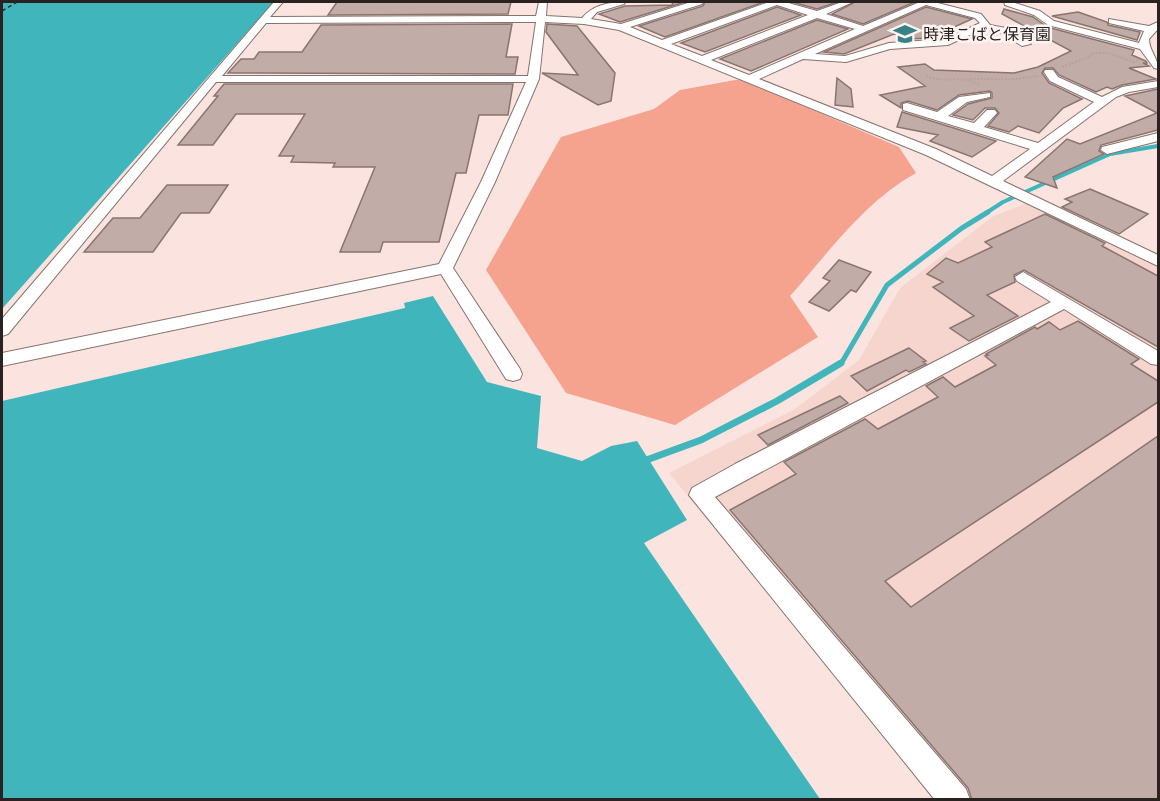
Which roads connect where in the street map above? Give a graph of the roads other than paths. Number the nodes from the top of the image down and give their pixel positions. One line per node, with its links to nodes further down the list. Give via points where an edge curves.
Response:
1 (278, 2): 11 (street)
2 (543, 2): 10 (street)
3 (621, 2): 12 (street, via 594,10)
4 (699, 2): 15 (street)
5 (777, 2): 9 (street); 18 (street)
6 (849, 2): 9 (street)
7 (926, 2): 14 (street, via 978,16 986,24); 17 (street)
8 (1008, 3): 20 (street, via 1052,23)
9 (816, 14): 17 (street); 22 (street)
10 (542, 19): 11 (street); 12 (street); 27 (street)
11 (261, 20): 26 (street)
12 (584, 21): 15 (street)
13 (1112, 21): 16 (street)
14 (982, 26): 19 (street, via 1003,30); 21 (street, via 948,42 889,46 846,59)
15 (621, 27): 18 (street)
16 (1154, 27): 20 (street, via 1144,36)
17 (864, 29): 21 (street)
18 (663, 43): 22 (street)
19 (1026, 44)
20 (1144, 47): 23 (street)
21 (800, 56): 25 (street)
22 (703, 59): 25 (street)
23 (1158, 66)
24 (1049, 72): 30 (street, via 1054,79)
25 (749, 78): 38 (street, via 931,152)
26 (214, 79): 27 (street); 43 (street)
27 (532, 79): 40 (street, via 488,182)
28 (1158, 84): 30 (street, via 1126,89)
29 (986, 95): 33 (street, via 963,99)
30 (1101, 101): 36 (street)
31 (907, 107): 33 (street)
32 (991, 113): 34 (street)
33 (939, 116): 34 (street)
34 (975, 129): 36 (street)
35 (1158, 137): 37 (street)
36 (1038, 147): 38 (street)
37 (1107, 150)
38 (993, 182): 39 (street)
39 (1158, 261)
40 (445, 268): 45 (street); 46 (street)
41 (1023, 277): 42 (street)
42 (1064, 302): 44 (street); 47 (street, via 700,495)
43 (2, 330)
44 (1158, 359)
45 (2, 360)
46 (513, 374)
47 (955, 800)

